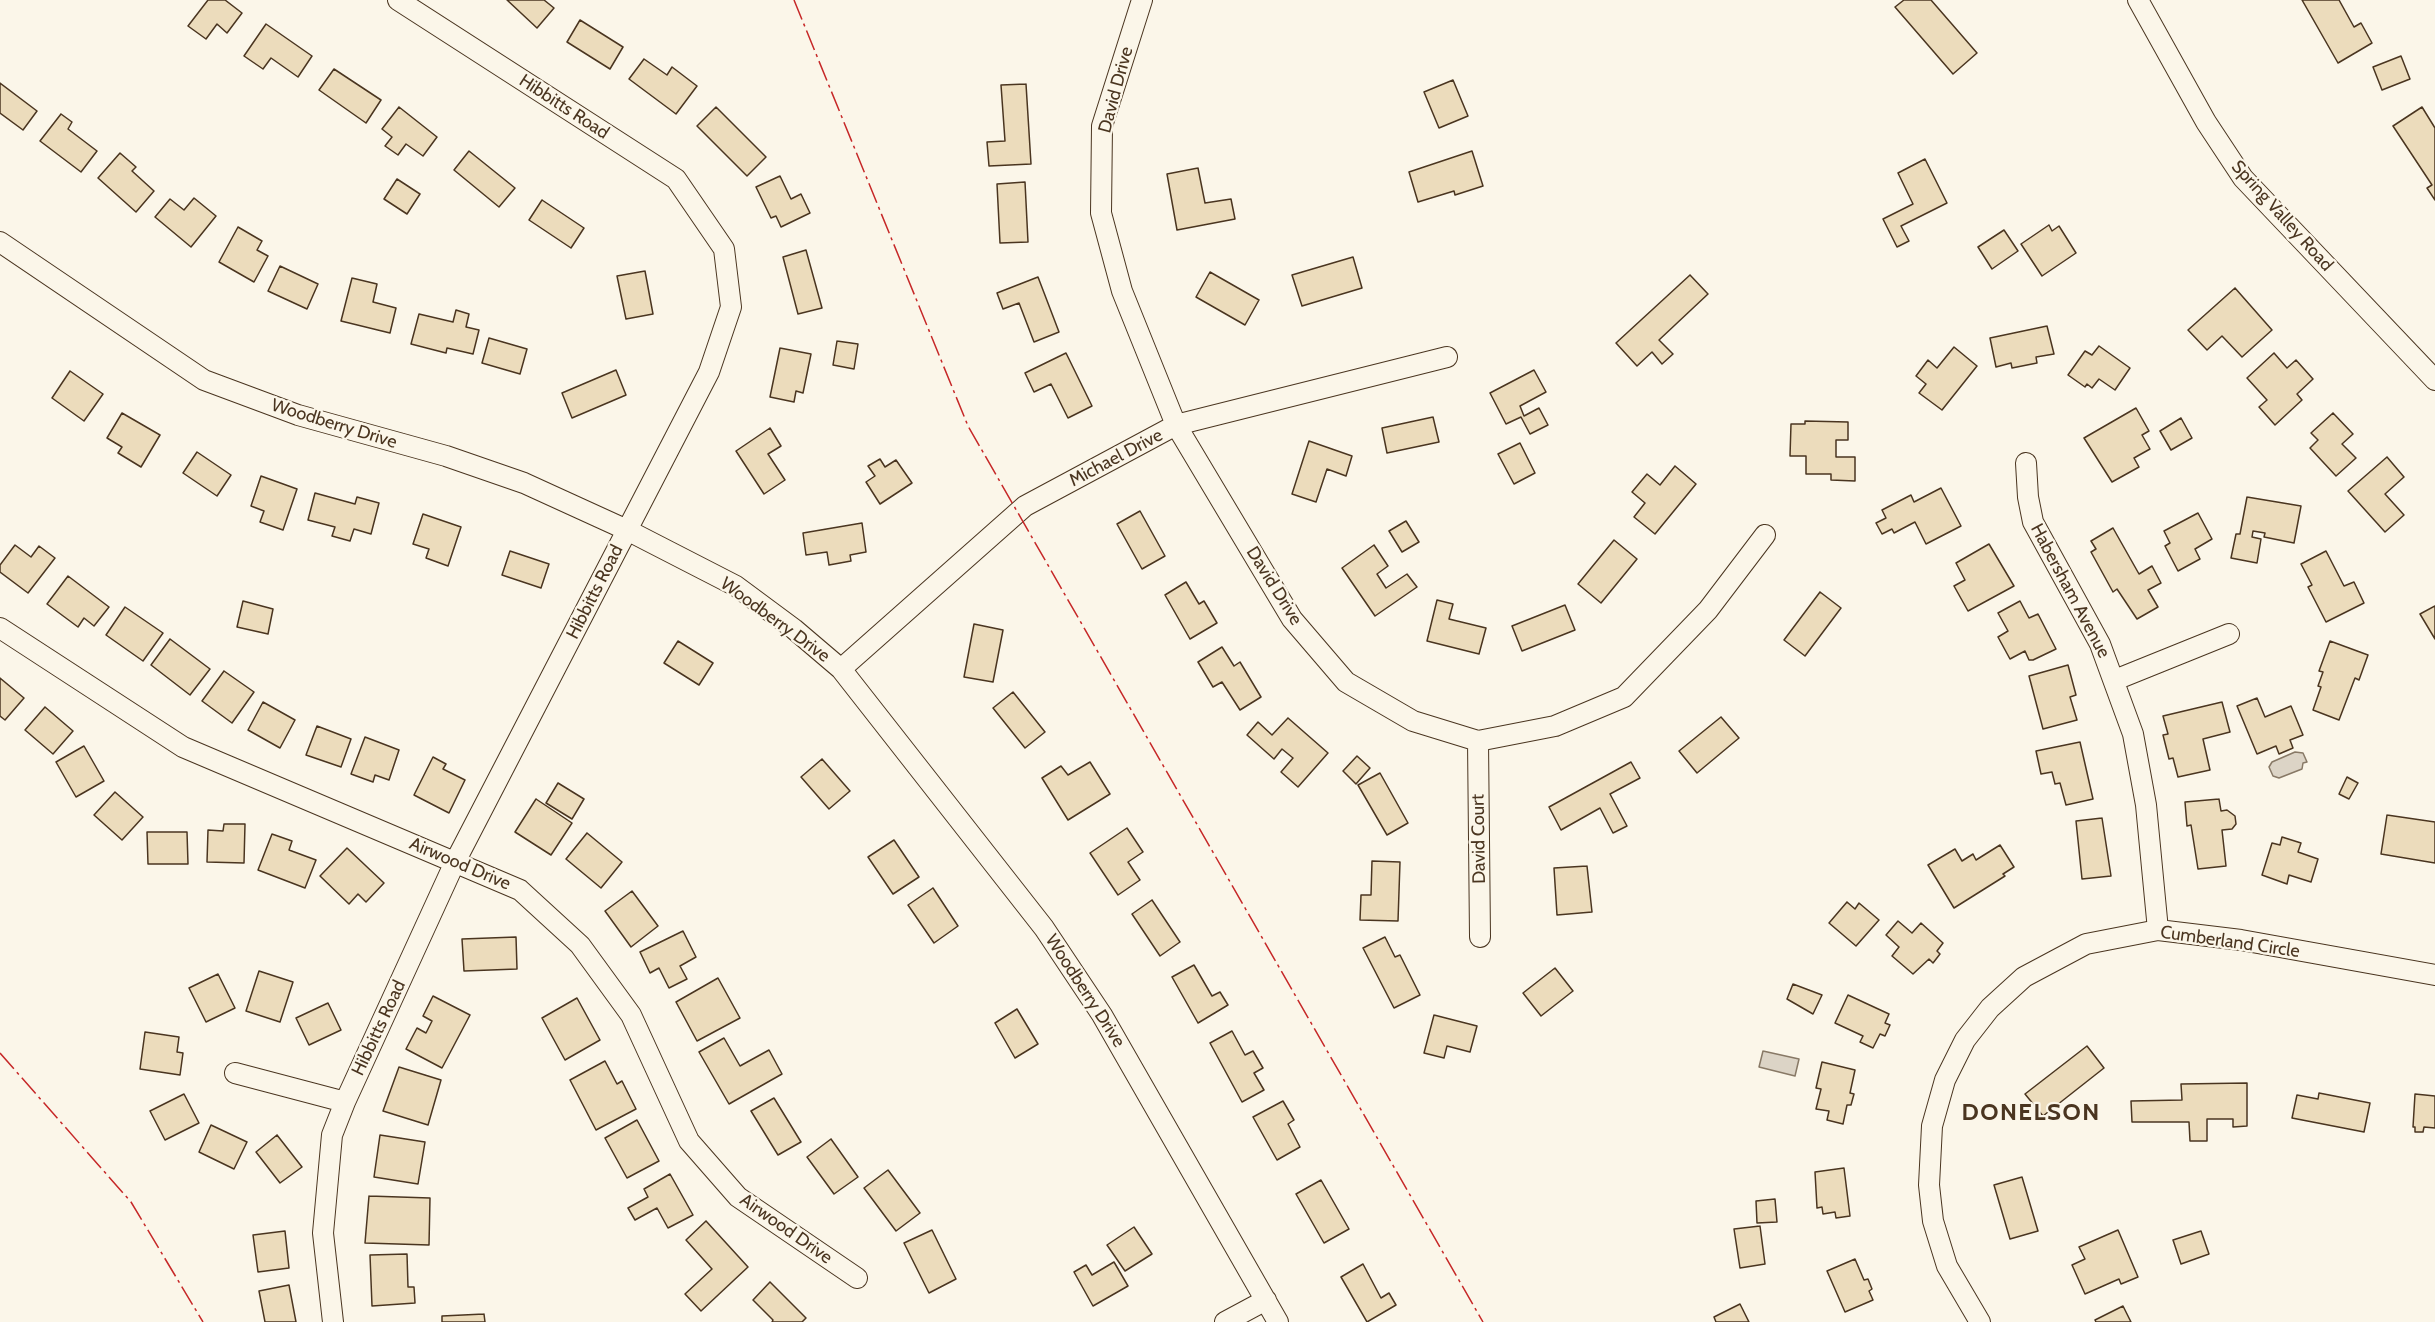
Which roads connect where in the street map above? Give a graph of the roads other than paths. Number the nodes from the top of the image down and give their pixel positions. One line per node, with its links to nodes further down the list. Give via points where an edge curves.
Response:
1 (398, 0): 9 (street, Hibbitts Road, via 676,179 724,249 731,307 709,372)
2 (1142, 0): 7 (street, David Drive, via 1102,126 1101,213 1122,291)
3 (2138, 0): 6 (street, Spring Valley Road, via 2206,122 2243,178)
4 (0, 242): 9 (street, Woodberry Drive, via 204,381 298,415 446,456 525,483)
5 (1447, 357): 7 (street, Michael Drive)
6 (2435, 380)
7 (1176, 425): 13 (street, Michael Drive, via 1025,506); 15 (street, David Drive, via 1292,619 1346,681 1413,721)
8 (2026, 463): 14 (street, Habersham Avenue, via 2033,522 2081,606)
9 (627, 530): 13 (street, Woodberry Drive, via 736,586); 16 (street, Hibbitts Road)
10 (1765, 535): 15 (street, David Drive, via 1708,610 1624,697 1555,726)
11 (0, 628): 16 (street, Airwood Drive, via 183,747)
12 (2229, 634): 14 (street)
13 (842, 669): 23 (street, Woodberry Drive, via 1044,928 1102,1015)
14 (2115, 680): 17 (street, Habersham Avenue, via 2140,765)
15 (1478, 741): 18 (street, David Court)
16 (455, 862): 21 (street, Hibbitts Road); 22 (street, Airwood Drive, via 520,890 580,945 631,1015 689,1141 738,1197)
17 (2158, 930): 19 (street, Cumberland Circle, via 2241,940); 27 (street, Cumberland Circle, via 2086,944 2024,977 1990,1008 1965,1041 1945,1080 1930,1148 1933,1221 1947,1266)
18 (1480, 937)
19 (2435, 975)
20 (235, 1073): 21 (street)
21 (345, 1102): 24 (street, Hibbitts Road, via 332,1135 322,1233)
22 (857, 1278)
23 (1266, 1300): 25 (street); 26 (street, Woodberry Drive)
24 (333, 1322)
25 (1225, 1322)
26 (1278, 1322)
27 (1980, 1322)

